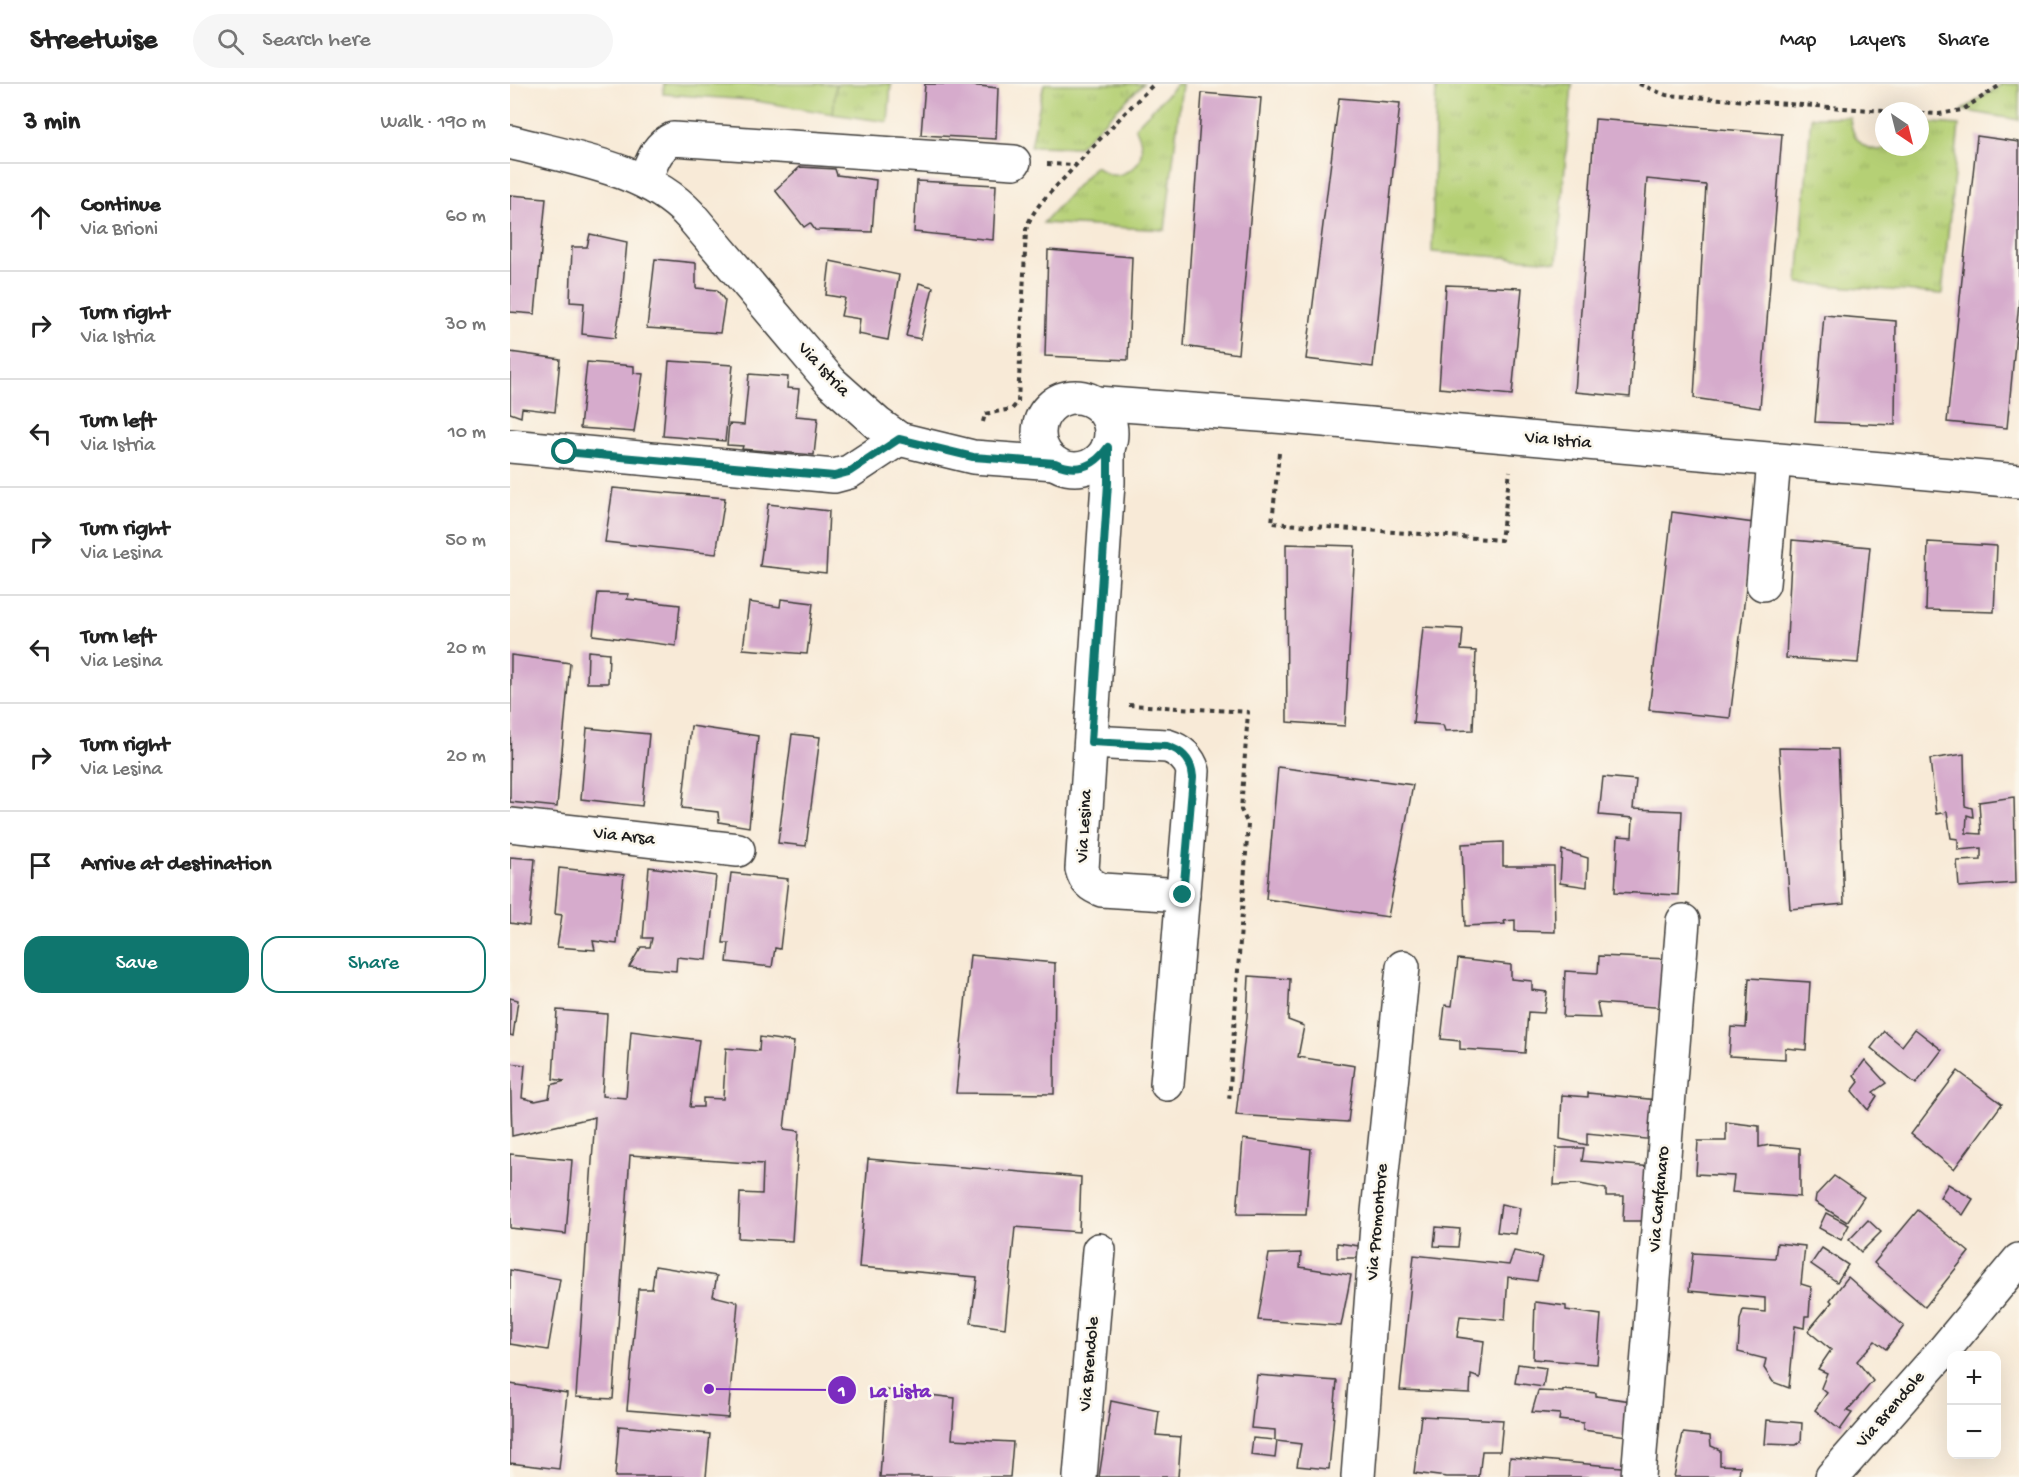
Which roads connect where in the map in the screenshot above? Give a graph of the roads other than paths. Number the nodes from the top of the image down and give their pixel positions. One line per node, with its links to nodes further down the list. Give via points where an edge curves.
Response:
1 (510, 142): 3 (street, Via Istria)
2 (1014, 162): 3 (street, via 673,139 657,151)
3 (644, 181): 5 (street, Via Istria, via 681,206 831,382)
4 (1096, 404): 7 (street, via 1109,423); 8 (street, Via Istria, via 1301,418); 9 (street, Via Istria, via 1075,397 1063,399 1045,412 1039,434 1041,446)
5 (899, 439): 6 (street, via 849,472 834,476); 9 (street, Via Istria, via 973,457)
6 (510, 446)
7 (1108, 447): 9 (street, Via Istria, via 1101,458 1079,469); 12 (street, Via Lesina)
8 (1774, 461): 10 (street, Via Istria); 11 (street)
9 (1055, 463)
10 (2019, 482)
11 (1763, 584)
12 (1091, 742): 15 (street, via 1167,746 1189,761 1193,777); 15 (street, Via Lesina, via 1084,875 1102,890)
13 (510, 825): 14 (street, Via Arsa)
14 (738, 850)
15 (1183, 895): 18 (street)
16 (1683, 921): 23 (street, Via Canfanaro)
17 (1403, 967): 22 (street, Via Promontore, via 1378,1212)
18 (1167, 1084)
19 (1099, 1250): 21 (street, Via Brendole)
20 (2019, 1260): 24 (street, Via Brendole)
21 (1080, 1477)
22 (1358, 1477)
23 (1638, 1477)
24 (1832, 1477)

